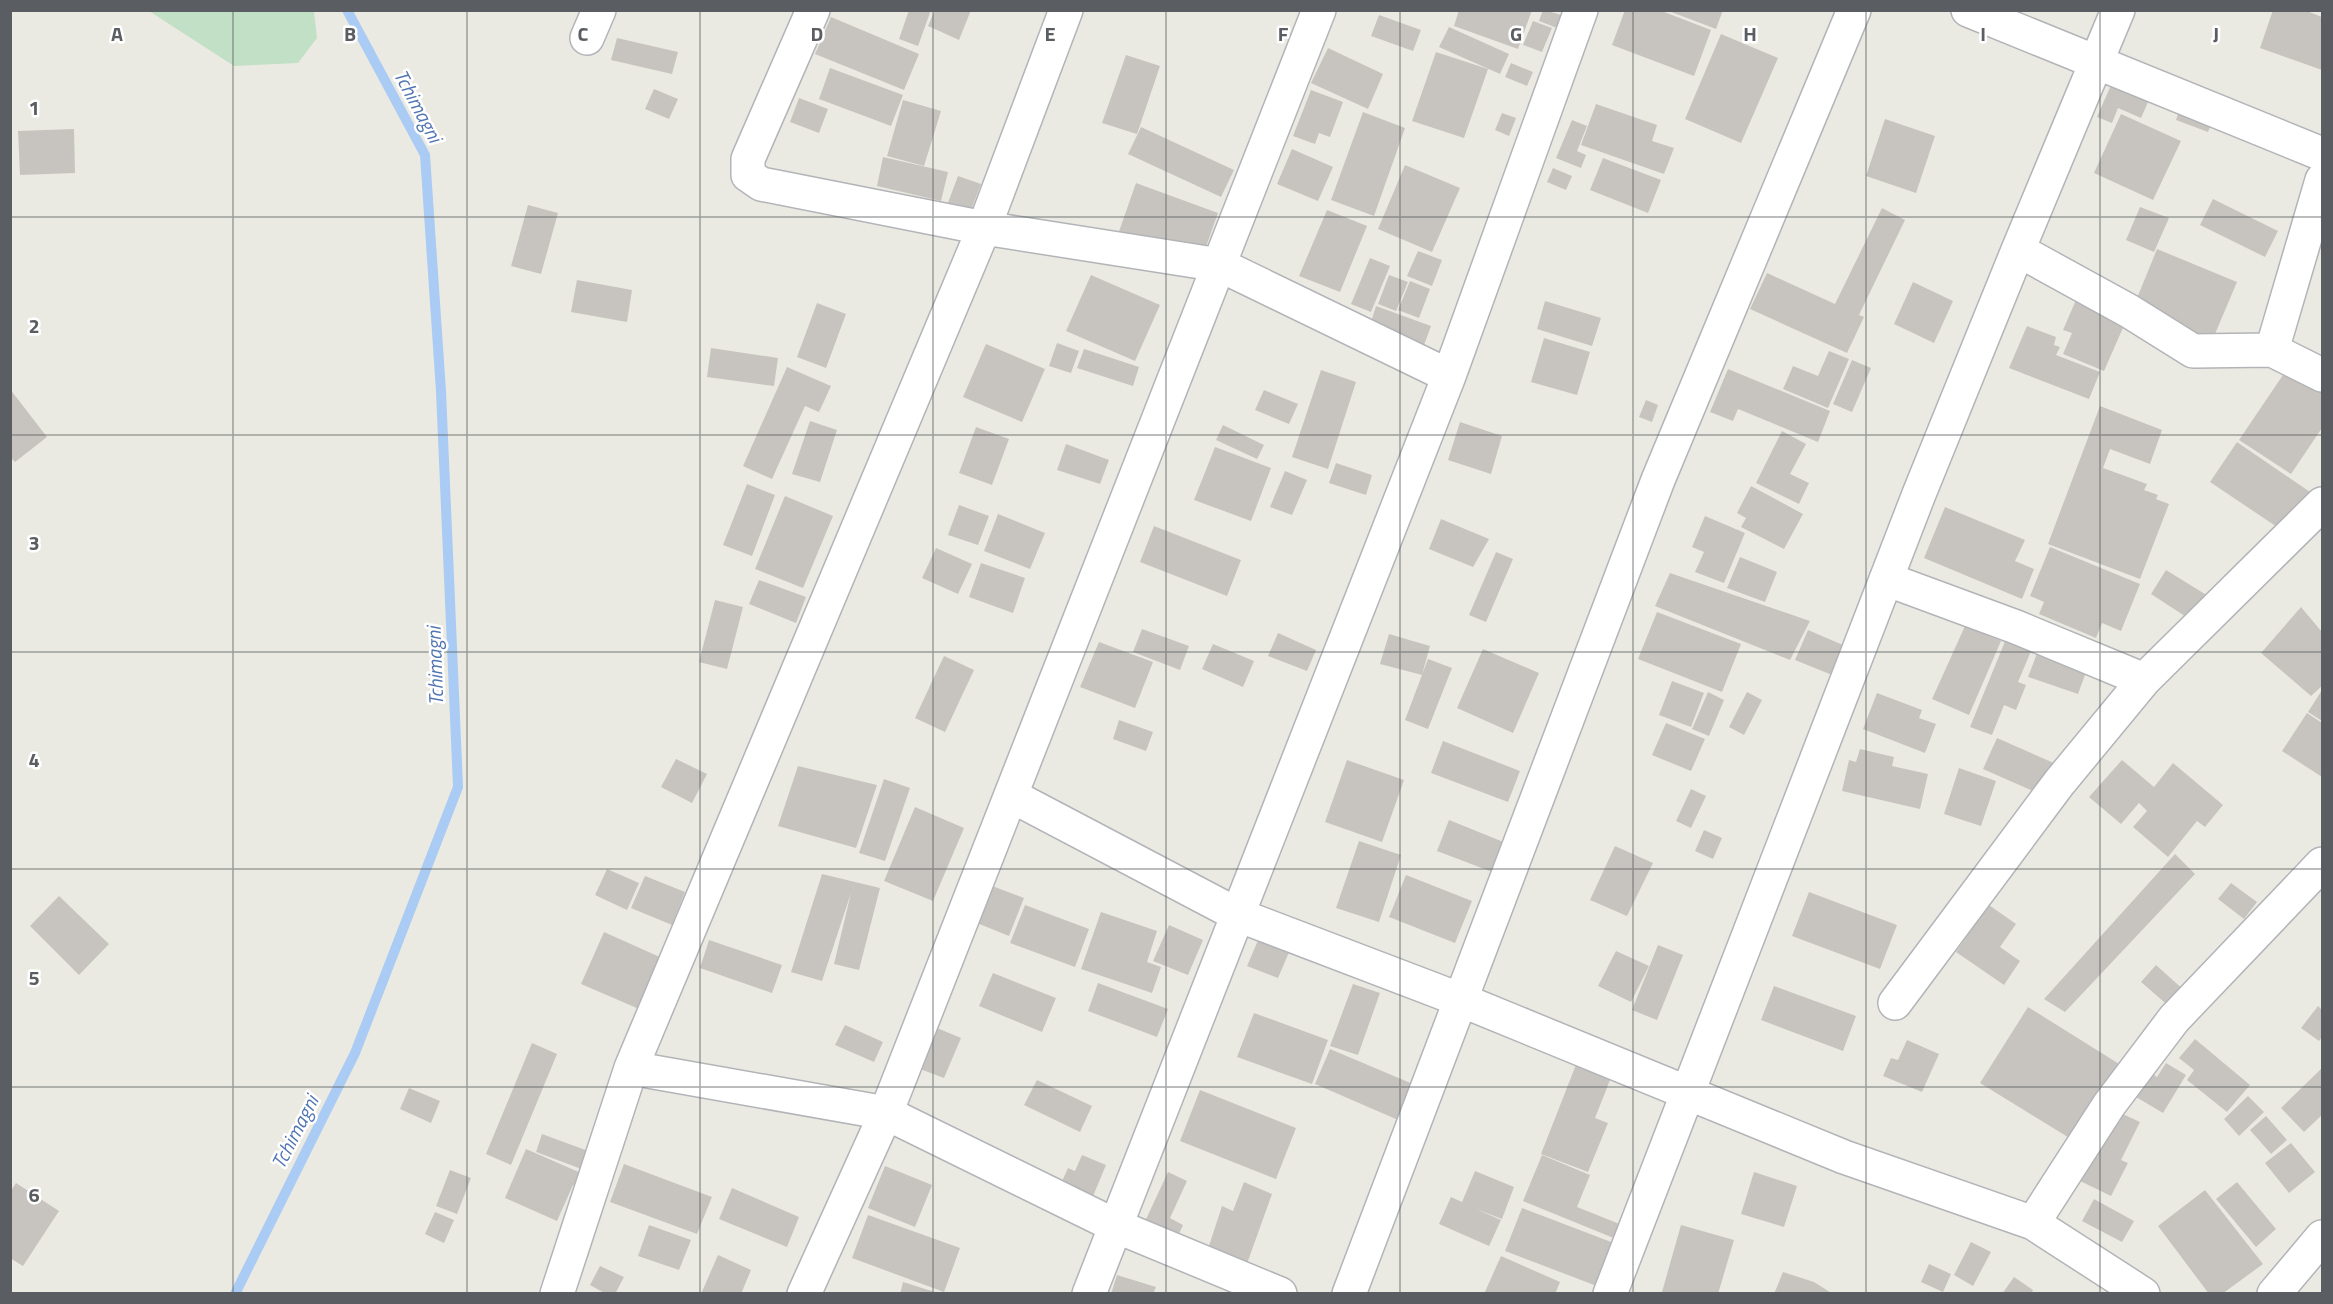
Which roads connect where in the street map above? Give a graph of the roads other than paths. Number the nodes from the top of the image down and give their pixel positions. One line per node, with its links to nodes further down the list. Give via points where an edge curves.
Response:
1 (813, 10): 11 (street, via 748,159 748,175 761,184)
2 (1066, 10): 11 (street)
3 (1319, 10): 13 (street)
4 (1581, 10): 16 (street)
5 (1854, 10): 23 (street, via 1658,480)
6 (1968, 10): 8 (street)
7 (2118, 10): 8 (street)
8 (2097, 63): 9 (street); 12 (street)
9 (2322, 154)
10 (2322, 180): 14 (street)
11 (984, 228): 13 (street); 25 (street)
12 (2018, 250): 14 (street, via 2193,351); 18 (street)
13 (1220, 265): 16 (street); 20 (street)
14 (2272, 350): 15 (street)
15 (2322, 375)
16 (1449, 376): 22 (street)
17 (2322, 504): 19 (street)
18 (1886, 579): 19 (street); 26 (street)
19 (2144, 680): 24 (street, via 2059,783)
20 (1012, 796): 22 (street); 27 (street)
21 (2322, 864): 28 (street, via 2174,1019 2109,1105)
22 (1238, 915): 23 (street); 29 (street)
23 (1461, 1000): 26 (street); 35 (street)
24 (1895, 1003)
25 (631, 1068): 27 (street); 31 (street)
26 (1688, 1093): 28 (street, via 1844,1158); 36 (street)
27 (886, 1113): 29 (street); 32 (street)
28 (2033, 1223): 37 (street)
29 (1116, 1226): 33 (street); 34 (street)
30 (2322, 1237): 38 (street)
31 (556, 1293)
32 (804, 1293)
33 (1089, 1293)
34 (1280, 1293)
35 (1349, 1293)
36 (1610, 1293)
37 (2143, 1293)
38 (2274, 1293)

